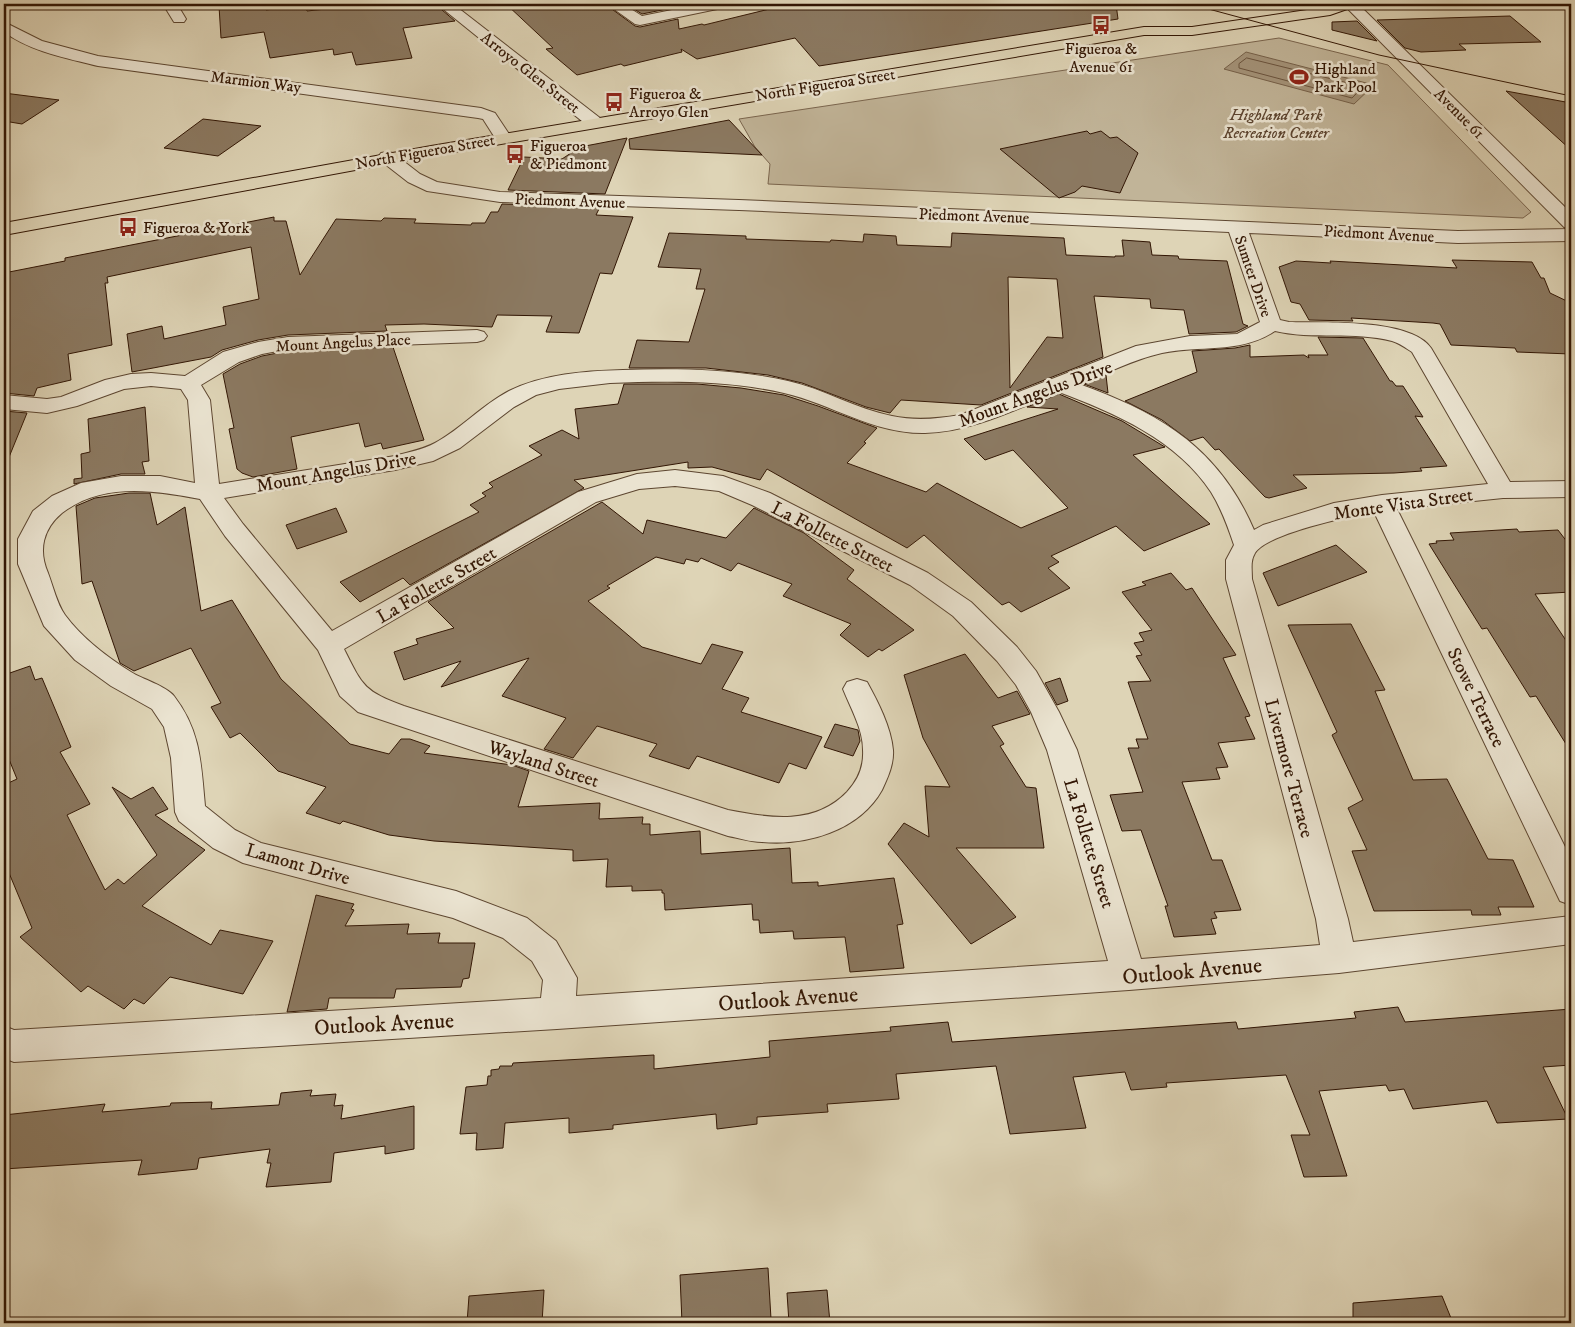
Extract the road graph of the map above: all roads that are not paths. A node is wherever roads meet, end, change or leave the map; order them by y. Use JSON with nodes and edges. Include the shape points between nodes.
{"nodes":[{"id":1,"x":170,"y":4,"type":"edge"},
{"id":2,"x":445,"y":4,"type":"edge"},
{"id":3,"x":614,"y":4,"type":"edge"},
{"id":4,"x":722,"y":4,"type":"edge"},
{"id":5,"x":1349,"y":4,"type":"edge"},
{"id":6,"x":1188,"y":17,"type":"dead end"},
{"id":7,"x":179,"y":20,"type":"dead end"},
{"id":8,"x":4,"y":26,"type":"edge"},
{"id":9,"x":1144,"y":31,"type":"junction"},
{"id":10,"x":594,"y":122,"type":"junction"},
{"id":11,"x":503,"y":137,"type":"junction"},
{"id":12,"x":387,"y":157,"type":"junction"},
{"id":13,"x":104,"y":210,"type":"junction"},
{"id":14,"x":4,"y":219,"type":"edge"},
{"id":15,"x":1571,"y":223,"type":"edge"},
{"id":16,"x":1237,"y":227,"type":"junction"},
{"id":17,"x":4,"y":229,"type":"edge"},
{"id":18,"x":1571,"y":235,"type":"edge"},
{"id":19,"x":1271,"y":324,"type":"junction"},
{"id":20,"x":477,"y":336,"type":"dead end"},
{"id":21,"x":189,"y":384,"type":"junction"},
{"id":22,"x":1060,"y":385,"type":"junction"},
{"id":23,"x":4,"y":402,"type":"edge"},
{"id":24,"x":1571,"y":489,"type":"edge"},
{"id":25,"x":1503,"y":490,"type":"junction"},
{"id":26,"x":208,"y":493,"type":"junction"},
{"id":27,"x":1382,"y":503,"type":"junction"},
{"id":28,"x":1247,"y":544,"type":"junction"},
{"id":29,"x":329,"y":645,"type":"junction"},
{"id":30,"x":857,"y":689,"type":"dead end"},
{"id":31,"x":1571,"y":891,"type":"edge"},
{"id":32,"x":1571,"y":930,"type":"edge"},
{"id":33,"x":1339,"y":958,"type":"junction"},
{"id":34,"x":1129,"y":975,"type":"junction"},
{"id":35,"x":557,"y":1013,"type":"junction"},
{"id":36,"x":4,"y":1042,"type":"edge"}],
"edges":[{"from":1,"to":7,"type":"street"},
{"from":2,"to":10,"type":"street","name":"Arroyo Glen Street"},
{"from":3,"to":4,"type":"street","via":[[640,21]]},
{"from":5,"to":9,"type":"main road","name":"North Figueroa Street","via":[[1330,12],[1192,31]]},
{"from":5,"to":15,"type":"street","name":"Avenue 61"},
{"from":6,"to":9,"type":"main road","name":"North Figueroa Street","via":[[1170,20]]},
{"from":8,"to":11,"type":"street","name":"Marmion Way","via":[[21,38],[51,50],[98,61],[481,113],[489,116]]},
{"from":9,"to":10,"type":"main road","name":"North Figueroa Street"},
{"from":10,"to":11,"type":"main road","name":"North Figueroa Street"},
{"from":11,"to":12,"type":"main road","name":"North Figueroa Street"},
{"from":12,"to":13,"type":"main road","name":"North Figueroa Street"},
{"from":12,"to":16,"type":"street","name":"Piedmont Avenue","via":[[414,178],[433,187],[500,197]]},
{"from":13,"to":14,"type":"main road"},
{"from":13,"to":17,"type":"main road","name":"North Figueroa Street"},
{"from":16,"to":18,"type":"street","name":"Piedmont Avenue","via":[[1458,237]]},
{"from":16,"to":19,"type":"street","name":"Sumter Drive"},
{"from":19,"to":22,"type":"street","name":"Mount Angelus Drive","via":[[1257,335],[1238,341],[1166,345],[1144,351]]},
{"from":19,"to":25,"type":"street","via":[[1400,336],[1420,348]]},
{"from":20,"to":21,"type":"street","name":"Mount Angelus Place","via":[[288,343],[231,357]]},
{"from":21,"to":23,"type":"street","via":[[136,380],[54,405],[32,407]]},
{"from":21,"to":26,"type":"street","via":[[199,400]]},
{"from":22,"to":26,"type":"street","name":"Mount Angelus Drive","via":[[965,421],[919,428],[876,419],[789,387],[741,379],[637,376],[577,380],[518,395],[441,449],[420,457]]},
{"from":22,"to":28,"type":"street","via":[[1138,417],[1198,461],[1219,486]]},
{"from":24,"to":25,"type":"street","name":"Monte Vista Street"},
{"from":25,"to":27,"type":"street","name":"Monte Vista Street"},
{"from":26,"to":29,"type":"street","name":"Wayland Street","via":[[234,530]]},
{"from":26,"to":35,"type":"street","name":"Lamont Drive","via":[[160,484],[89,488],[61,502],[42,517],[30,538],[31,564],[52,619],[85,653],[121,679],[162,701],[178,725],[186,758],[190,812],[224,839],[254,854],[456,906],[515,928],[544,952],[560,978]]},
{"from":27,"to":28,"type":"street","name":"Monte Vista Street","via":[[1334,511],[1272,531]]},
{"from":27,"to":31,"type":"street","name":"Stowe Terrace"},
{"from":28,"to":33,"type":"street","name":"Livermore Terrace","via":[[1239,560],[1239,579],[1332,919]]},
{"from":29,"to":30,"type":"street","name":"Wayland Street","via":[[350,689],[368,704],[728,823],[764,830],[801,830],[836,818],[860,799],[873,779],[878,756],[874,732]]},
{"from":29,"to":34,"type":"street","name":"La Follette Street","via":[[587,497],[637,482],[675,478],[723,484],[761,499],[918,579],[962,609],[1026,678],[1062,750]]},
{"from":32,"to":33,"type":"street","name":"Outlook Avenue"},
{"from":33,"to":34,"type":"street","name":"Outlook Avenue"},
{"from":34,"to":35,"type":"street","name":"Outlook Avenue"},
{"from":35,"to":36,"type":"street","name":"Outlook Avenue","via":[[14,1046]]}]}
